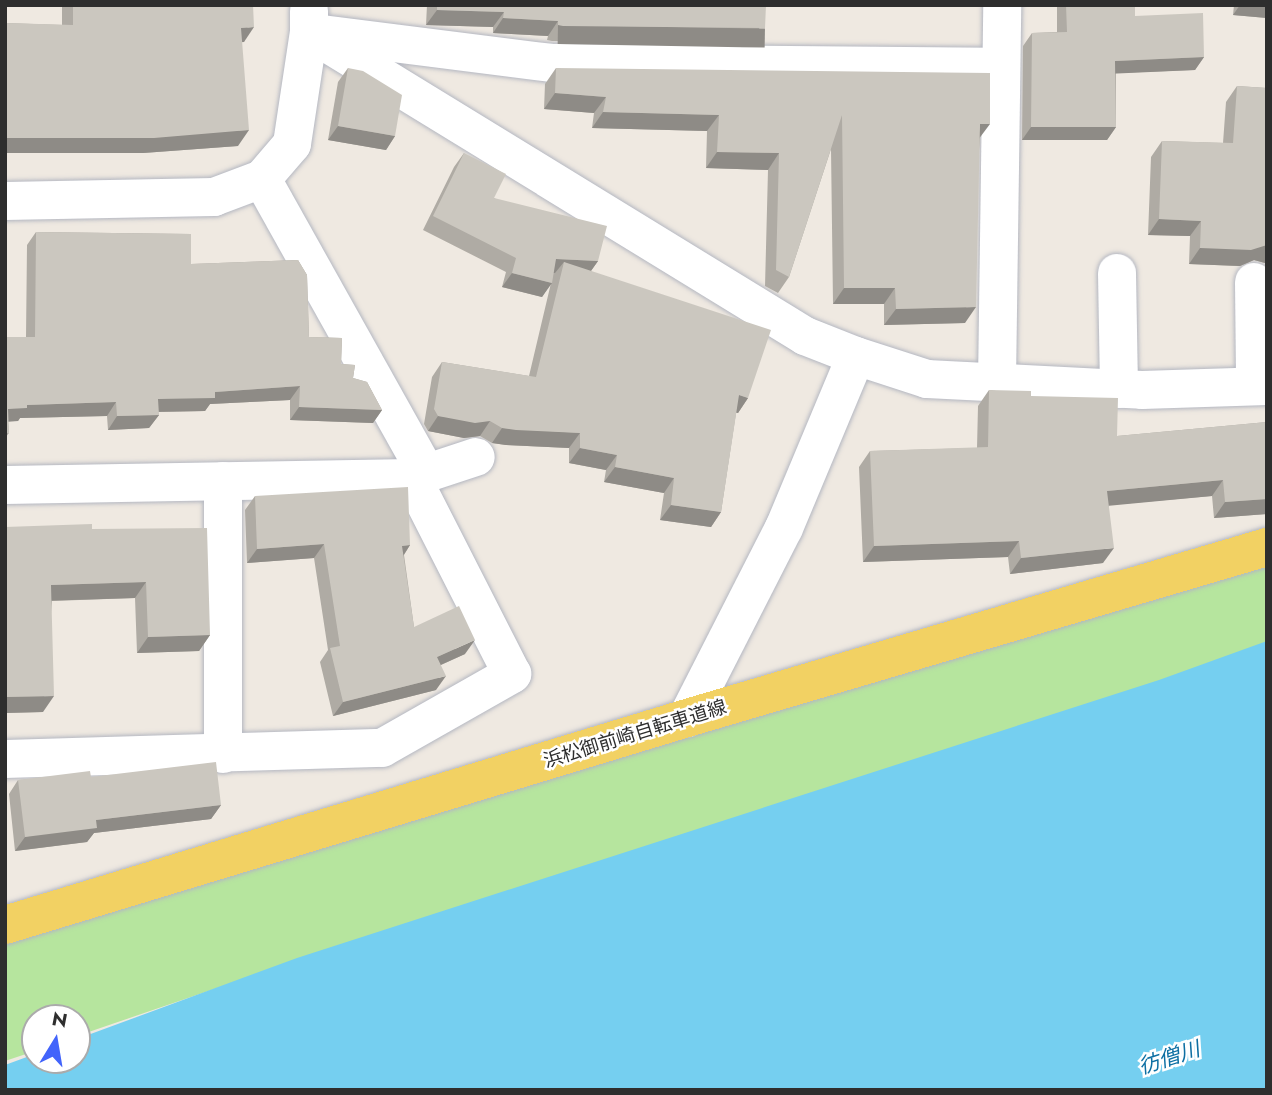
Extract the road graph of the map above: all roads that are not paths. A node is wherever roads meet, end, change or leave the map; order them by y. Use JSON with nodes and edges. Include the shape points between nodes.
{"nodes":[{"id":1,"x":1002,"y":5,"type":"edge"},
{"id":2,"x":309,"y":19,"type":"edge"},
{"id":3,"x":1001,"y":67,"type":"junction"},
{"id":4,"x":262,"y":179,"type":"junction"},
{"id":5,"x":5,"y":201,"type":"edge"},
{"id":6,"x":1116,"y":273,"type":"dead end"},
{"id":7,"x":1254,"y":282,"type":"dead end"},
{"id":8,"x":856,"y":356,"type":"junction"},
{"id":9,"x":998,"y":383,"type":"junction"},
{"id":10,"x":1261,"y":386,"type":"edge"},
{"id":11,"x":1119,"y":389,"type":"junction"},
{"id":12,"x":476,"y":457,"type":"dead end"},
{"id":13,"x":419,"y":476,"type":"junction"},
{"id":14,"x":223,"y":481,"type":"junction"},
{"id":15,"x":5,"y":485,"type":"edge"},
{"id":16,"x":1267,"y":547,"type":"edge"},
{"id":17,"x":687,"y":718,"type":"junction"},
{"id":18,"x":223,"y":754,"type":"junction"},
{"id":19,"x":5,"y":759,"type":"edge"},
{"id":20,"x":5,"y":925,"type":"edge"}],
"edges":[{"from":1,"to":3,"type":"street"},
{"from":2,"to":3,"type":"street","via":[[551,62]]},
{"from":2,"to":4,"type":"street","via":[[292,144]]},
{"from":2,"to":8,"type":"street","via":[[805,336]]},
{"from":3,"to":9,"type":"street"},
{"from":4,"to":5,"type":"street","via":[[214,197]]},
{"from":4,"to":13,"type":"street"},
{"from":6,"to":11,"type":"street"},
{"from":7,"to":10,"type":"street"},
{"from":8,"to":9,"type":"street","via":[[927,379]]},
{"from":8,"to":17,"type":"street","via":[[784,528]]},
{"from":9,"to":11,"type":"street"},
{"from":10,"to":11,"type":"street"},
{"from":12,"to":13,"type":"street"},
{"from":13,"to":14,"type":"street"},
{"from":13,"to":18,"type":"street","via":[[512,674],[383,748]]},
{"from":14,"to":15,"type":"street"},
{"from":14,"to":18,"type":"street"},
{"from":16,"to":17,"type":"main road","name":"浜松御前崎自転車道線"},
{"from":17,"to":20,"type":"main road","name":"浜松御前崎自転車道線"},
{"from":18,"to":19,"type":"street"}]}
